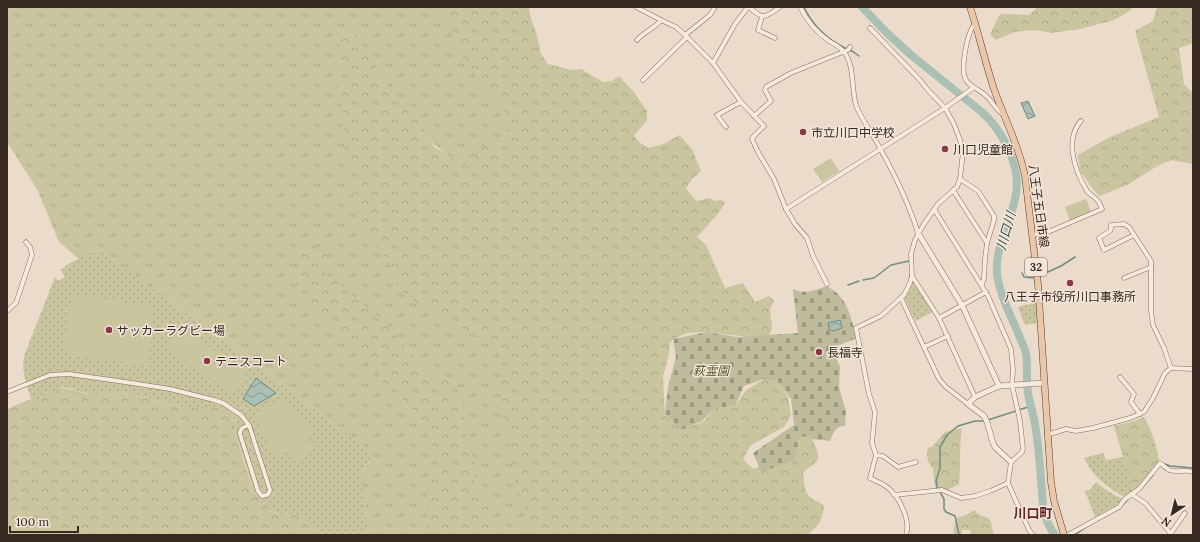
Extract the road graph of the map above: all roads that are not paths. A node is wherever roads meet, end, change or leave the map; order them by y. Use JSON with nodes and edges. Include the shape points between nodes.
{"nodes":[{"id":1,"x":636,"y":7,"type":"edge"},
{"id":2,"x":715,"y":7,"type":"edge"},
{"id":3,"x":749,"y":7,"type":"edge"},
{"id":4,"x":780,"y":7,"type":"edge"},
{"id":5,"x":800,"y":7,"type":"edge"},
{"id":6,"x":970,"y":7,"type":"edge"},
{"id":7,"x":762,"y":17,"type":"junction"},
{"id":8,"x":661,"y":20,"type":"junction"},
{"id":9,"x":976,"y":24,"type":"junction"},
{"id":10,"x":870,"y":28,"type":"dead end"},
{"id":11,"x":686,"y":36,"type":"junction"},
{"id":12,"x":776,"y":38,"type":"dead end"},
{"id":13,"x":637,"y":40,"type":"dead end"},
{"id":14,"x":847,"y":49,"type":"junction"},
{"id":15,"x":712,"y":63,"type":"junction"},
{"id":16,"x":643,"y":80,"type":"dead end"},
{"id":17,"x":973,"y":88,"type":"junction"},
{"id":18,"x":741,"y":102,"type":"junction"},
{"id":19,"x":945,"y":108,"type":"junction"},
{"id":20,"x":1004,"y":115,"type":"junction"},
{"id":21,"x":754,"y":116,"type":"junction"},
{"id":22,"x":1081,"y":121,"type":"dead end"},
{"id":23,"x":726,"y":128,"type":"dead end"},
{"id":24,"x":881,"y":148,"type":"junction"},
{"id":25,"x":960,"y":179,"type":"junction"},
{"id":26,"x":954,"y":190,"type":"junction"},
{"id":27,"x":786,"y":209,"type":"junction"},
{"id":28,"x":934,"y":209,"type":"junction"},
{"id":29,"x":918,"y":233,"type":"junction"},
{"id":30,"x":1032,"y":235,"type":"junction"},
{"id":31,"x":1134,"y":235,"type":"junction"},
{"id":32,"x":26,"y":242,"type":"dead end"},
{"id":33,"x":987,"y":243,"type":"junction"},
{"id":34,"x":1151,"y":267,"type":"junction"},
{"id":35,"x":912,"y":276,"type":"junction"},
{"id":36,"x":1124,"y":278,"type":"dead end"},
{"id":37,"x":827,"y":284,"type":"dead end"},
{"id":38,"x":982,"y":284,"type":"junction"},
{"id":39,"x":986,"y":292,"type":"junction"},
{"id":40,"x":901,"y":298,"type":"junction"},
{"id":41,"x":962,"y":305,"type":"junction"},
{"id":42,"x":7,"y":311,"type":"edge"},
{"id":43,"x":939,"y":318,"type":"junction"},
{"id":44,"x":948,"y":336,"type":"junction"},
{"id":45,"x":924,"y":347,"type":"junction"},
{"id":46,"x":1171,"y":368,"type":"junction"},
{"id":47,"x":1193,"y":369,"type":"edge"},
{"id":48,"x":1120,"y":377,"type":"dead end"},
{"id":49,"x":1044,"y":383,"type":"junction"},
{"id":50,"x":1015,"y":385,"type":"junction"},
{"id":51,"x":999,"y":386,"type":"junction"},
{"id":52,"x":7,"y":392,"type":"edge"},
{"id":53,"x":975,"y":397,"type":"junction"},
{"id":54,"x":968,"y":404,"type":"junction"},
{"id":55,"x":1140,"y":414,"type":"junction"},
{"id":56,"x":249,"y":425,"type":"junction"},
{"id":57,"x":1047,"y":434,"type":"junction"},
{"id":58,"x":876,"y":455,"type":"junction"},
{"id":59,"x":916,"y":462,"type":"dead end"},
{"id":60,"x":1011,"y":462,"type":"junction"},
{"id":61,"x":1193,"y":472,"type":"edge"},
{"id":62,"x":1008,"y":483,"type":"junction"},
{"id":63,"x":1131,"y":494,"type":"junction"},
{"id":64,"x":894,"y":495,"type":"junction"},
{"id":65,"x":1184,"y":513,"type":"dead end"},
{"id":66,"x":1171,"y":534,"type":"edge"},
{"id":67,"x":906,"y":535,"type":"edge"},
{"id":68,"x":1033,"y":535,"type":"edge"},
{"id":69,"x":1064,"y":535,"type":"edge"},
{"id":70,"x":1068,"y":535,"type":"edge"}],
"edges":[{"from":1,"to":8,"type":"street"},
{"from":2,"to":11,"type":"street","via":[[710,15]]},
{"from":3,"to":7,"type":"street"},
{"from":3,"to":15,"type":"street","via":[[735,24]]},
{"from":4,"to":7,"type":"street"},
{"from":5,"to":14,"type":"street","via":[[816,31]]},
{"from":6,"to":9,"type":"main road","name":"八王子五日市線","number":"32"},
{"from":7,"to":12,"type":"street","via":[[758,30]]},
{"from":8,"to":11,"type":"street","via":[[676,27]]},
{"from":8,"to":13,"type":"street"},
{"from":9,"to":17,"type":"street","via":[[970,30],[964,71],[965,78]]},
{"from":9,"to":20,"type":"main road","name":"八王子五日市線","number":"32","via":[[994,90]]},
{"from":10,"to":19,"type":"street"},
{"from":11,"to":15,"type":"street"},
{"from":11,"to":16,"type":"street"},
{"from":14,"to":21,"type":"street","via":[[766,87],[771,101]]},
{"from":14,"to":24,"type":"street","via":[[857,107]]},
{"from":15,"to":18,"type":"street"},
{"from":17,"to":19,"type":"street"},
{"from":17,"to":20,"type":"street","via":[[986,95]]},
{"from":18,"to":21,"type":"street"},
{"from":18,"to":23,"type":"street","via":[[717,116]]},
{"from":19,"to":24,"type":"street"},
{"from":19,"to":25,"type":"street","via":[[963,152]]},
{"from":20,"to":30,"type":"main road","name":"八王子五日市線","number":"32","via":[[1024,168]]},
{"from":21,"to":27,"type":"street","via":[[764,126],[752,140],[774,179]]},
{"from":22,"to":30,"type":"street","via":[[1076,126],[1072,147],[1076,169],[1088,192],[1098,201],[1102,210],[1048,232]]},
{"from":24,"to":27,"type":"street"},
{"from":24,"to":29,"type":"street"},
{"from":25,"to":26,"type":"street"},
{"from":25,"to":33,"type":"street","via":[[978,191],[994,216]]},
{"from":26,"to":28,"type":"street"},
{"from":26,"to":33,"type":"street"},
{"from":27,"to":37,"type":"street","via":[[807,238]]},
{"from":28,"to":29,"type":"street"},
{"from":28,"to":38,"type":"street"},
{"from":29,"to":35,"type":"street","via":[[911,254]]},
{"from":29,"to":41,"type":"street"},
{"from":30,"to":49,"type":"main road","name":"八王子五日市線","number":"32","via":[[1038,284]]},
{"from":31,"to":31,"type":"street","via":[[1104,250],[1099,238],[1110,231],[1110,225],[1124,224]]},
{"from":31,"to":34,"type":"street","via":[[1151,261]]},
{"from":32,"to":42,"type":"street","via":[[32,255],[16,302]]},
{"from":33,"to":38,"type":"street"},
{"from":34,"to":36,"type":"street"},
{"from":34,"to":46,"type":"street","via":[[1153,325]]},
{"from":35,"to":40,"type":"street"},
{"from":35,"to":43,"type":"street"},
{"from":38,"to":39,"type":"street"},
{"from":39,"to":41,"type":"street"},
{"from":39,"to":50,"type":"street","via":[[1011,349]]},
{"from":40,"to":45,"type":"street"},
{"from":40,"to":58,"type":"street","via":[[881,316],[856,328],[875,412],[872,443]]},
{"from":41,"to":43,"type":"street"},
{"from":41,"to":51,"type":"street"},
{"from":43,"to":44,"type":"street"},
{"from":44,"to":45,"type":"street"},
{"from":44,"to":53,"type":"street"},
{"from":45,"to":54,"type":"street","via":[[943,385]]},
{"from":46,"to":47,"type":"street"},
{"from":46,"to":55,"type":"street","via":[[1165,373],[1144,412]]},
{"from":48,"to":55,"type":"street","via":[[1134,394],[1131,402]]},
{"from":49,"to":50,"type":"street"},
{"from":49,"to":57,"type":"main road","name":"八王子五日市線","number":"32"},
{"from":50,"to":51,"type":"street"},
{"from":50,"to":60,"type":"street","via":[[1024,449]]},
{"from":51,"to":53,"type":"street"},
{"from":52,"to":56,"type":"street","via":[[50,375],[69,374],[102,378],[170,389],[214,400],[241,415]]},
{"from":53,"to":54,"type":"street"},
{"from":54,"to":60,"type":"street","via":[[986,420],[995,447]]},
{"from":55,"to":57,"type":"street","via":[[1093,428]]},
{"from":56,"to":56,"type":"street","via":[[242,428],[240,434],[258,491],[264,496],[270,490]]},
{"from":57,"to":69,"type":"main road","name":"八王子五日市線","number":"32","via":[[1052,490]]},
{"from":58,"to":59,"type":"street","via":[[883,456],[898,467]]},
{"from":58,"to":64,"type":"street","via":[[870,478],[887,487]]},
{"from":60,"to":62,"type":"street"},
{"from":61,"to":63,"type":"street","via":[[1174,471],[1160,463],[1139,489]]},
{"from":62,"to":64,"type":"street","via":[[975,496],[961,498],[940,490]]},
{"from":62,"to":68,"type":"street"},
{"from":63,"to":66,"type":"street","via":[[1145,503]]},
{"from":63,"to":70,"type":"street","via":[[1119,507]]},
{"from":64,"to":67,"type":"street","via":[[905,514]]},
{"from":65,"to":66,"type":"street"}]}
